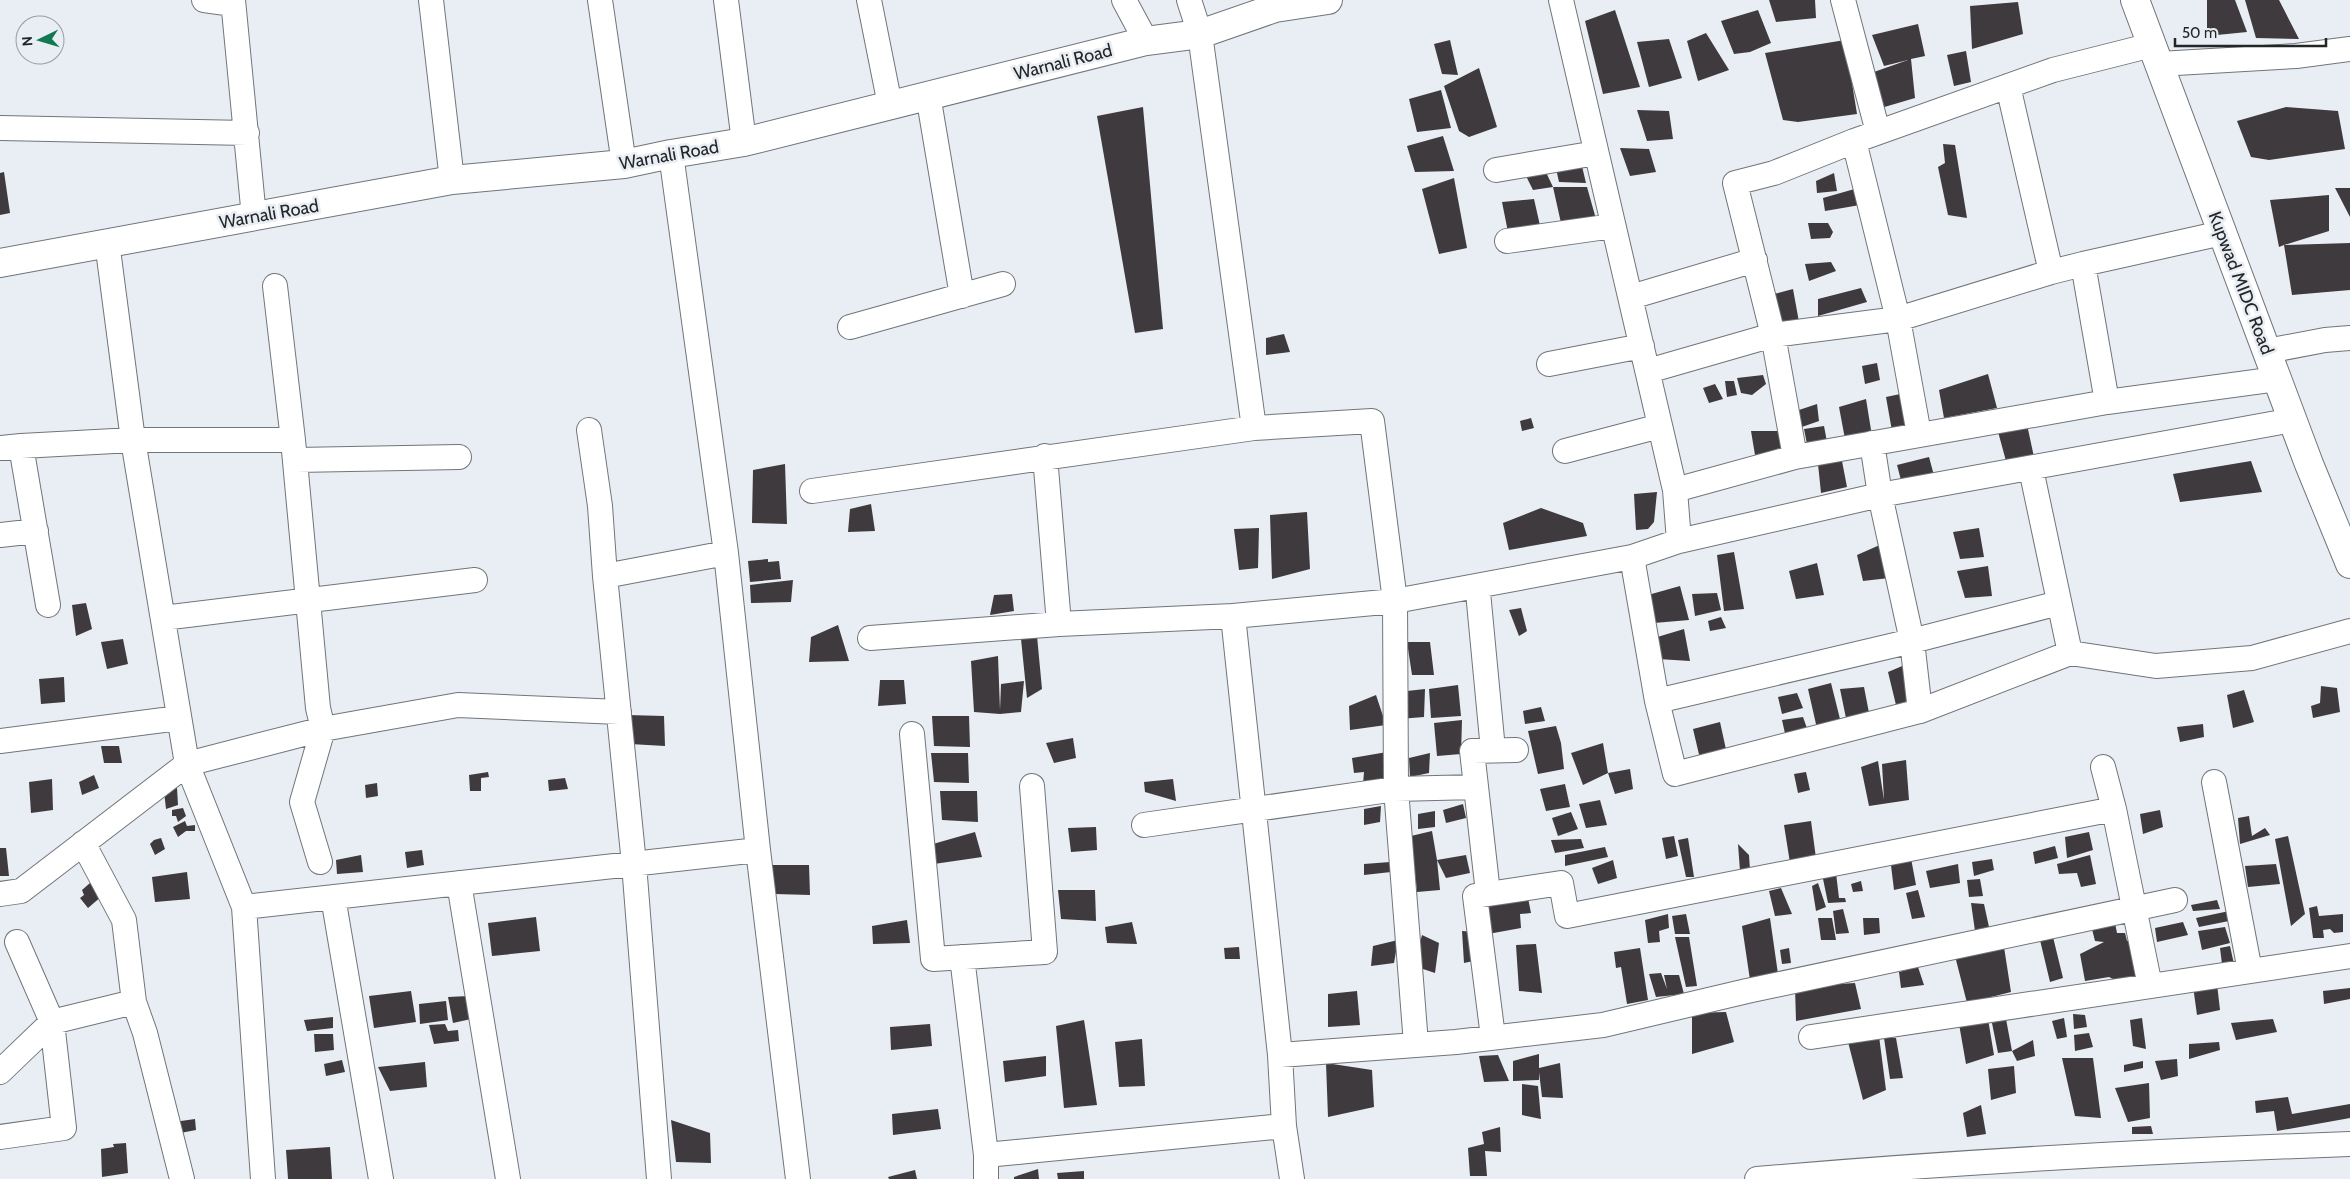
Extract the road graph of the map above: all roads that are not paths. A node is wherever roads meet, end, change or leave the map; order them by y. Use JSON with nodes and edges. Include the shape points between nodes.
{"nodes":[{"id":1,"x":204,"y":0,"type":"edge"},
{"id":2,"x":431,"y":0,"type":"edge"},
{"id":3,"x":600,"y":0,"type":"edge"},
{"id":4,"x":726,"y":0,"type":"edge"},
{"id":5,"x":869,"y":0,"type":"edge"},
{"id":6,"x":1124,"y":0,"type":"edge"},
{"id":7,"x":1188,"y":0,"type":"edge"},
{"id":8,"x":1328,"y":0,"type":"edge"},
{"id":9,"x":1561,"y":0,"type":"edge"},
{"id":10,"x":1843,"y":0,"type":"edge"},
{"id":11,"x":2135,"y":0,"type":"edge"},
{"id":12,"x":233,"y":2,"type":"edge"},
{"id":13,"x":1274,"y":4,"type":"edge"},
{"id":14,"x":1200,"y":34,"type":"junction"},
{"id":15,"x":1146,"y":41,"type":"junction"},
{"id":16,"x":2350,"y":49,"type":"edge"},
{"id":17,"x":2155,"y":55,"type":"junction"},
{"id":18,"x":2008,"y":86,"type":"junction"},
{"id":19,"x":928,"y":96,"type":"junction"},
{"id":20,"x":890,"y":105,"type":"junction"},
{"id":21,"x":0,"y":128,"type":"edge"},
{"id":22,"x":1878,"y":132,"type":"junction"},
{"id":23,"x":247,"y":134,"type":"junction"},
{"id":24,"x":1854,"y":141,"type":"junction"},
{"id":25,"x":744,"y":142,"type":"junction"},
{"id":26,"x":671,"y":154,"type":"junction"},
{"id":27,"x":1596,"y":154,"type":"junction"},
{"id":28,"x":624,"y":164,"type":"junction"},
{"id":29,"x":1496,"y":170,"type":"dead end"},
{"id":30,"x":452,"y":180,"type":"junction"},
{"id":31,"x":254,"y":217,"type":"junction"},
{"id":32,"x":1613,"y":226,"type":"junction"},
{"id":33,"x":2222,"y":233,"type":"junction"},
{"id":34,"x":1507,"y":241,"type":"dead end"},
{"id":35,"x":107,"y":242,"type":"junction"},
{"id":36,"x":1756,"y":260,"type":"junction"},
{"id":37,"x":0,"y":263,"type":"edge"},
{"id":38,"x":2083,"y":264,"type":"junction"},
{"id":39,"x":2050,"y":272,"type":"junction"},
{"id":40,"x":1003,"y":284,"type":"dead end"},
{"id":41,"x":275,"y":286,"type":"dead end"},
{"id":42,"x":962,"y":296,"type":"junction"},
{"id":43,"x":1631,"y":298,"type":"junction"},
{"id":44,"x":1898,"y":319,"type":"junction"},
{"id":45,"x":850,"y":327,"type":"dead end"},
{"id":46,"x":1773,"y":335,"type":"junction"},
{"id":47,"x":2350,"y":338,"type":"edge"},
{"id":48,"x":1642,"y":346,"type":"junction"},
{"id":49,"x":2266,"y":351,"type":"junction"},
{"id":50,"x":1549,"y":364,"type":"dead end"},
{"id":51,"x":1648,"y":371,"type":"junction"},
{"id":52,"x":2277,"y":379,"type":"junction"},
{"id":53,"x":2107,"y":402,"type":"junction"},
{"id":54,"x":2293,"y":420,"type":"junction"},
{"id":55,"x":1660,"y":426,"type":"junction"},
{"id":56,"x":1254,"y":428,"type":"junction"},
{"id":57,"x":589,"y":430,"type":"dead end"},
{"id":58,"x":1919,"y":434,"type":"junction"},
{"id":59,"x":134,"y":440,"type":"junction"},
{"id":60,"x":1872,"y":442,"type":"junction"},
{"id":61,"x":11,"y":447,"type":"edge"},
{"id":62,"x":294,"y":450,"type":"junction"},
{"id":63,"x":1565,"y":451,"type":"dead end"},
{"id":64,"x":1044,"y":456,"type":"junction"},
{"id":65,"x":459,"y":457,"type":"dead end"},
{"id":66,"x":1796,"y":457,"type":"junction"},
{"id":67,"x":2032,"y":469,"type":"junction"},
{"id":68,"x":1675,"y":490,"type":"junction"},
{"id":69,"x":812,"y":491,"type":"dead end"},
{"id":70,"x":1880,"y":495,"type":"junction"},
{"id":71,"x":36,"y":531,"type":"junction"},
{"id":72,"x":0,"y":535,"type":"edge"},
{"id":73,"x":1679,"y":541,"type":"junction"},
{"id":74,"x":726,"y":553,"type":"junction"},
{"id":75,"x":1632,"y":557,"type":"junction"},
{"id":76,"x":2350,"y":564,"type":"edge"},
{"id":77,"x":605,"y":576,"type":"junction"},
{"id":78,"x":475,"y":580,"type":"dead end"},
{"id":79,"x":1478,"y":592,"type":"dead end"},
{"id":80,"x":309,"y":600,"type":"junction"},
{"id":81,"x":1395,"y":600,"type":"junction"},
{"id":82,"x":2059,"y":603,"type":"junction"},
{"id":83,"x":48,"y":605,"type":"dead end"},
{"id":84,"x":1233,"y":616,"type":"junction"},
{"id":85,"x":163,"y":618,"type":"junction"},
{"id":86,"x":1059,"y":624,"type":"junction"},
{"id":87,"x":2350,"y":631,"type":"edge"},
{"id":88,"x":870,"y":638,"type":"dead end"},
{"id":89,"x":1912,"y":641,"type":"junction"},
{"id":90,"x":2070,"y":653,"type":"junction"},
{"id":91,"x":1657,"y":701,"type":"junction"},
{"id":92,"x":1920,"y":711,"type":"junction"},
{"id":93,"x":619,"y":712,"type":"junction"},
{"id":94,"x":179,"y":718,"type":"junction"},
{"id":95,"x":323,"y":729,"type":"junction"},
{"id":96,"x":912,"y":734,"type":"dead end"},
{"id":97,"x":0,"y":741,"type":"edge"},
{"id":98,"x":1492,"y":750,"type":"junction"},
{"id":99,"x":1516,"y":750,"type":"dead end"},
{"id":100,"x":187,"y":764,"type":"junction"},
{"id":101,"x":2103,"y":767,"type":"dead end"},
{"id":102,"x":2214,"y":782,"type":"dead end"},
{"id":103,"x":1032,"y":786,"type":"dead end"},
{"id":104,"x":1476,"y":787,"type":"junction"},
{"id":105,"x":1396,"y":789,"type":"junction"},
{"id":106,"x":1254,"y":808,"type":"junction"},
{"id":107,"x":2114,"y":809,"type":"junction"},
{"id":108,"x":1144,"y":825,"type":"dead end"},
{"id":109,"x":84,"y":843,"type":"junction"},
{"id":110,"x":758,"y":850,"type":"junction"},
{"id":111,"x":320,"y":862,"type":"dead end"},
{"id":112,"x":634,"y":864,"type":"junction"},
{"id":113,"x":459,"y":884,"type":"junction"},
{"id":114,"x":1488,"y":893,"type":"junction"},
{"id":115,"x":1,"y":894,"type":"edge"},
{"id":116,"x":333,"y":897,"type":"junction"},
{"id":117,"x":2175,"y":900,"type":"dead end"},
{"id":118,"x":244,"y":908,"type":"junction"},
{"id":119,"x":2134,"y":908,"type":"junction"},
{"id":120,"x":17,"y":942,"type":"dead end"},
{"id":121,"x":2350,"y":956,"type":"edge"},
{"id":122,"x":962,"y":958,"type":"junction"},
{"id":123,"x":2250,"y":971,"type":"junction"},
{"id":124,"x":2150,"y":986,"type":"junction"},
{"id":125,"x":134,"y":1002,"type":"junction"},
{"id":126,"x":52,"y":1022,"type":"junction"},
{"id":127,"x":1494,"y":1037,"type":"junction"},
{"id":128,"x":1811,"y":1037,"type":"dead end"},
{"id":129,"x":1416,"y":1044,"type":"junction"},
{"id":130,"x":1280,"y":1055,"type":"junction"},
{"id":131,"x":0,"y":1072,"type":"edge"},
{"id":132,"x":1284,"y":1126,"type":"junction"},
{"id":133,"x":0,"y":1137,"type":"edge"},
{"id":134,"x":2350,"y":1144,"type":"edge"},
{"id":135,"x":986,"y":1156,"type":"junction"},
{"id":136,"x":182,"y":1179,"type":"edge"},
{"id":137,"x":263,"y":1179,"type":"edge"},
{"id":138,"x":381,"y":1179,"type":"edge"},
{"id":139,"x":508,"y":1179,"type":"edge"},
{"id":140,"x":659,"y":1179,"type":"edge"},
{"id":141,"x":798,"y":1179,"type":"edge"},
{"id":142,"x":986,"y":1179,"type":"edge"},
{"id":143,"x":1292,"y":1179,"type":"edge"},
{"id":144,"x":1757,"y":1179,"type":"edge"}],
"edges":[{"from":1,"to":12,"type":"street"},
{"from":2,"to":30,"type":"street"},
{"from":3,"to":28,"type":"street"},
{"from":4,"to":25,"type":"street"},
{"from":5,"to":20,"type":"street"},
{"from":6,"to":15,"type":"street"},
{"from":7,"to":14,"type":"street"},
{"from":8,"to":13,"type":"main road","name":"Warnali Road"},
{"from":9,"to":27,"type":"street"},
{"from":10,"to":22,"type":"street"},
{"from":11,"to":17,"type":"main road","name":"Kupwad MIDC Road"},
{"from":12,"to":23,"type":"street"},
{"from":13,"to":14,"type":"main road","name":"Warnali Road"},
{"from":14,"to":15,"type":"main road","name":"Warnali Road"},
{"from":14,"to":56,"type":"street"},
{"from":15,"to":19,"type":"main road","name":"Warnali Road"},
{"from":16,"to":17,"type":"street","via":[[2296,56]]},
{"from":17,"to":18,"type":"street","via":[[2053,70]]},
{"from":17,"to":33,"type":"main road","name":"Kupwad MIDC Road"},
{"from":18,"to":22,"type":"street"},
{"from":18,"to":39,"type":"street"},
{"from":19,"to":20,"type":"main road","name":"Warnali Road"},
{"from":19,"to":42,"type":"street"},
{"from":20,"to":25,"type":"main road","name":"Warnali Road"},
{"from":21,"to":23,"type":"street"},
{"from":22,"to":24,"type":"street"},
{"from":23,"to":31,"type":"street"},
{"from":24,"to":36,"type":"street","via":[[1774,173],[1735,183]]},
{"from":24,"to":44,"type":"street"},
{"from":25,"to":26,"type":"main road","name":"Warnali Road"},
{"from":26,"to":28,"type":"main road","name":"Warnali Road"},
{"from":26,"to":74,"type":"street"},
{"from":27,"to":29,"type":"street"},
{"from":27,"to":32,"type":"street"},
{"from":28,"to":30,"type":"main road","name":"Warnali Road"},
{"from":30,"to":31,"type":"main road","name":"Warnali Road"},
{"from":31,"to":35,"type":"main road","name":"Warnali Road"},
{"from":32,"to":34,"type":"street"},
{"from":32,"to":43,"type":"street"},
{"from":33,"to":38,"type":"street"},
{"from":33,"to":49,"type":"main road","name":"Kupwad MIDC Road"},
{"from":35,"to":37,"type":"main road","name":"Warnali Road"},
{"from":35,"to":59,"type":"street"},
{"from":36,"to":43,"type":"street"},
{"from":36,"to":46,"type":"street"},
{"from":38,"to":39,"type":"street"},
{"from":38,"to":53,"type":"street"},
{"from":39,"to":44,"type":"street"},
{"from":40,"to":42,"type":"street"},
{"from":41,"to":62,"type":"street"},
{"from":42,"to":45,"type":"street"},
{"from":43,"to":48,"type":"street"},
{"from":44,"to":46,"type":"street"},
{"from":44,"to":58,"type":"street"},
{"from":46,"to":51,"type":"street"},
{"from":46,"to":66,"type":"street"},
{"from":47,"to":49,"type":"street"},
{"from":48,"to":50,"type":"street"},
{"from":48,"to":51,"type":"street"},
{"from":49,"to":52,"type":"main road","name":"Kupwad MIDC Road"},
{"from":51,"to":55,"type":"street"},
{"from":52,"to":53,"type":"street"},
{"from":52,"to":54,"type":"main road","name":"Kupwad MIDC Road"},
{"from":53,"to":58,"type":"street"},
{"from":54,"to":67,"type":"street"},
{"from":54,"to":76,"type":"main road","name":"Kupwad MIDC Road"},
{"from":55,"to":63,"type":"street"},
{"from":55,"to":68,"type":"street"},
{"from":56,"to":64,"type":"street"},
{"from":56,"to":81,"type":"street","via":[[1372,421]]},
{"from":57,"to":77,"type":"street","via":[[600,506]]},
{"from":58,"to":60,"type":"street"},
{"from":59,"to":61,"type":"street"},
{"from":59,"to":62,"type":"street"},
{"from":59,"to":85,"type":"street"},
{"from":60,"to":66,"type":"street"},
{"from":60,"to":70,"type":"street"},
{"from":61,"to":71,"type":"street"},
{"from":62,"to":65,"type":"street"},
{"from":62,"to":80,"type":"street"},
{"from":64,"to":69,"type":"street"},
{"from":64,"to":86,"type":"street"},
{"from":66,"to":68,"type":"street"},
{"from":67,"to":70,"type":"street"},
{"from":67,"to":82,"type":"street"},
{"from":68,"to":73,"type":"street"},
{"from":70,"to":73,"type":"street"},
{"from":70,"to":89,"type":"street"},
{"from":71,"to":72,"type":"street"},
{"from":71,"to":83,"type":"street"},
{"from":73,"to":75,"type":"street"},
{"from":74,"to":77,"type":"street"},
{"from":74,"to":110,"type":"street"},
{"from":75,"to":81,"type":"street"},
{"from":75,"to":91,"type":"street"},
{"from":77,"to":93,"type":"street"},
{"from":78,"to":80,"type":"street"},
{"from":79,"to":98,"type":"street"},
{"from":80,"to":85,"type":"street"},
{"from":80,"to":95,"type":"street","via":[[318,708]]},
{"from":81,"to":84,"type":"street"},
{"from":81,"to":105,"type":"street"},
{"from":82,"to":89,"type":"street"},
{"from":82,"to":90,"type":"street"},
{"from":84,"to":86,"type":"street"},
{"from":84,"to":106,"type":"street"},
{"from":85,"to":94,"type":"street"},
{"from":86,"to":88,"type":"street"},
{"from":87,"to":90,"type":"street","via":[[2252,658],[2156,666]]},
{"from":89,"to":91,"type":"street"},
{"from":89,"to":92,"type":"street"},
{"from":90,"to":92,"type":"street"},
{"from":91,"to":92,"type":"street","via":[[1676,774]]},
{"from":93,"to":95,"type":"street","via":[[458,704]]},
{"from":93,"to":112,"type":"street"},
{"from":94,"to":97,"type":"street"},
{"from":94,"to":100,"type":"street"},
{"from":95,"to":100,"type":"street"},
{"from":95,"to":111,"type":"street","via":[[302,802]]},
{"from":96,"to":122,"type":"street","via":[[934,959]]},
{"from":98,"to":99,"type":"street"},
{"from":98,"to":104,"type":"street","via":[[1472,751]]},
{"from":100,"to":109,"type":"street"},
{"from":100,"to":118,"type":"street"},
{"from":101,"to":107,"type":"street"},
{"from":102,"to":123,"type":"street"},
{"from":103,"to":122,"type":"street","via":[[1045,952]]},
{"from":104,"to":105,"type":"street"},
{"from":104,"to":114,"type":"street"},
{"from":105,"to":106,"type":"street"},
{"from":105,"to":129,"type":"street"},
{"from":106,"to":108,"type":"street"},
{"from":106,"to":130,"type":"street"},
{"from":107,"to":114,"type":"street","via":[[1567,916],[1561,884]]},
{"from":107,"to":119,"type":"street"},
{"from":109,"to":115,"type":"street","via":[[21,891]]},
{"from":109,"to":125,"type":"street","via":[[124,920]]},
{"from":110,"to":112,"type":"street"},
{"from":110,"to":141,"type":"street"},
{"from":112,"to":113,"type":"street"},
{"from":112,"to":140,"type":"street"},
{"from":113,"to":116,"type":"street"},
{"from":113,"to":139,"type":"street"},
{"from":114,"to":127,"type":"street","via":[[1475,896]]},
{"from":116,"to":118,"type":"street"},
{"from":116,"to":138,"type":"street"},
{"from":117,"to":119,"type":"street"},
{"from":118,"to":137,"type":"street"},
{"from":119,"to":124,"type":"street"},
{"from":119,"to":127,"type":"street","via":[[1602,1025]]},
{"from":120,"to":126,"type":"street"},
{"from":121,"to":123,"type":"street"},
{"from":122,"to":135,"type":"street"},
{"from":123,"to":124,"type":"street"},
{"from":124,"to":128,"type":"street"},
{"from":125,"to":126,"type":"street"},
{"from":125,"to":136,"type":"street","via":[[145,1033]]},
{"from":126,"to":131,"type":"street"},
{"from":126,"to":133,"type":"street","via":[[64,1128]]},
{"from":127,"to":129,"type":"street"},
{"from":129,"to":130,"type":"street"},
{"from":130,"to":132,"type":"street"},
{"from":132,"to":135,"type":"street"},
{"from":132,"to":143,"type":"street"},
{"from":134,"to":144,"type":"street","via":[[1925,1164]]},
{"from":135,"to":142,"type":"street"}]}
